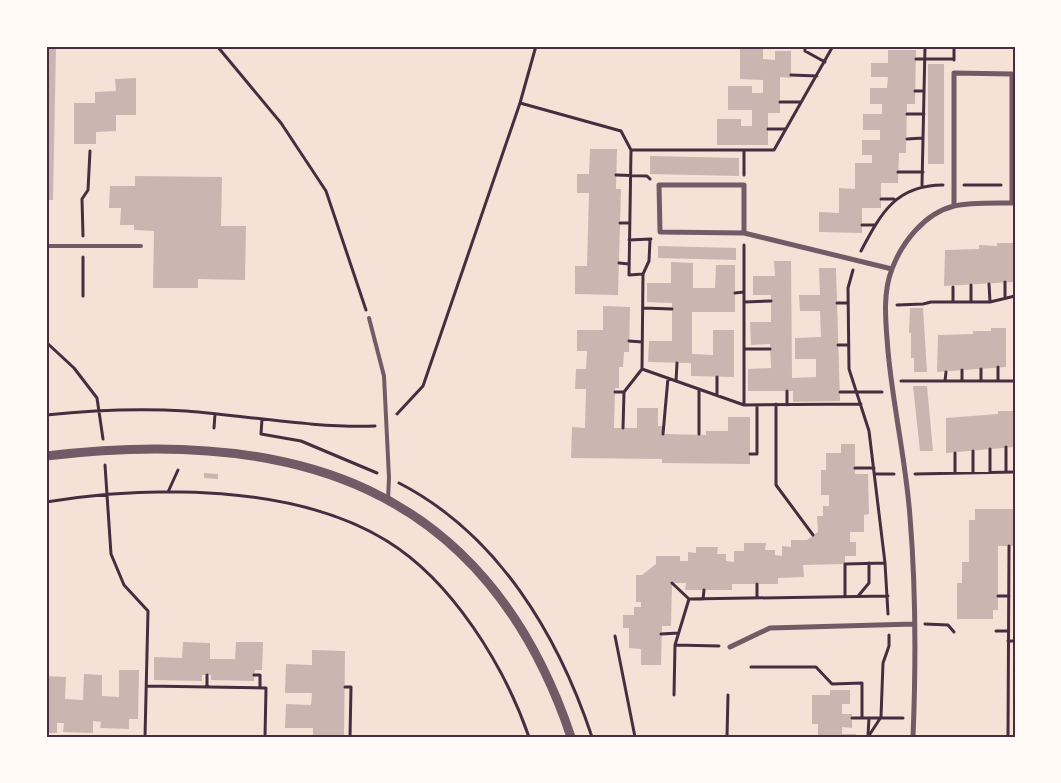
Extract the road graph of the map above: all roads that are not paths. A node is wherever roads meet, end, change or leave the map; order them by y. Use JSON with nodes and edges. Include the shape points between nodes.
{"nodes":[{"id":1,"x":1013,"y":203,"type":"edge"},
{"id":2,"x":954,"y":206,"type":"junction"},
{"id":3,"x":744,"y":233,"type":"junction"},
{"id":4,"x":46,"y":246,"type":"edge"},
{"id":5,"x":141,"y":246,"type":"dead end"},
{"id":6,"x":892,"y":270,"type":"junction"},
{"id":7,"x":369,"y":318,"type":"road end"},
{"id":8,"x":46,"y":456,"type":"edge"},
{"id":9,"x":388,"y":500,"type":"junction"},
{"id":10,"x":914,"y":624,"type":"junction"},
{"id":11,"x":730,"y":647,"type":"road end"},
{"id":12,"x":572,"y":737,"type":"edge"},
{"id":13,"x":913,"y":737,"type":"edge"}],
"edges":[{"from":1,"to":2,"type":"street"},
{"from":1,"to":2,"type":"street","via":[[1012,74],[954,73]]},
{"from":2,"to":6,"type":"street","via":[[923,223],[904,244]]},
{"from":3,"to":3,"type":"street","via":[[744,185],[659,186],[660,232]]},
{"from":3,"to":6,"type":"street"},
{"from":4,"to":5,"type":"lane"},
{"from":6,"to":10,"type":"street","via":[[886,305],[892,392],[905,474],[914,574]]},
{"from":7,"to":9,"type":"lane","via":[[384,376]]},
{"from":8,"to":9,"type":"street","via":[[104,450],[188,449],[270,458],[330,473]]},
{"from":9,"to":12,"type":"street","via":[[439,534],[494,589],[538,658]]},
{"from":10,"to":11,"type":"street","via":[[770,628]]},
{"from":10,"to":13,"type":"street"}]}
